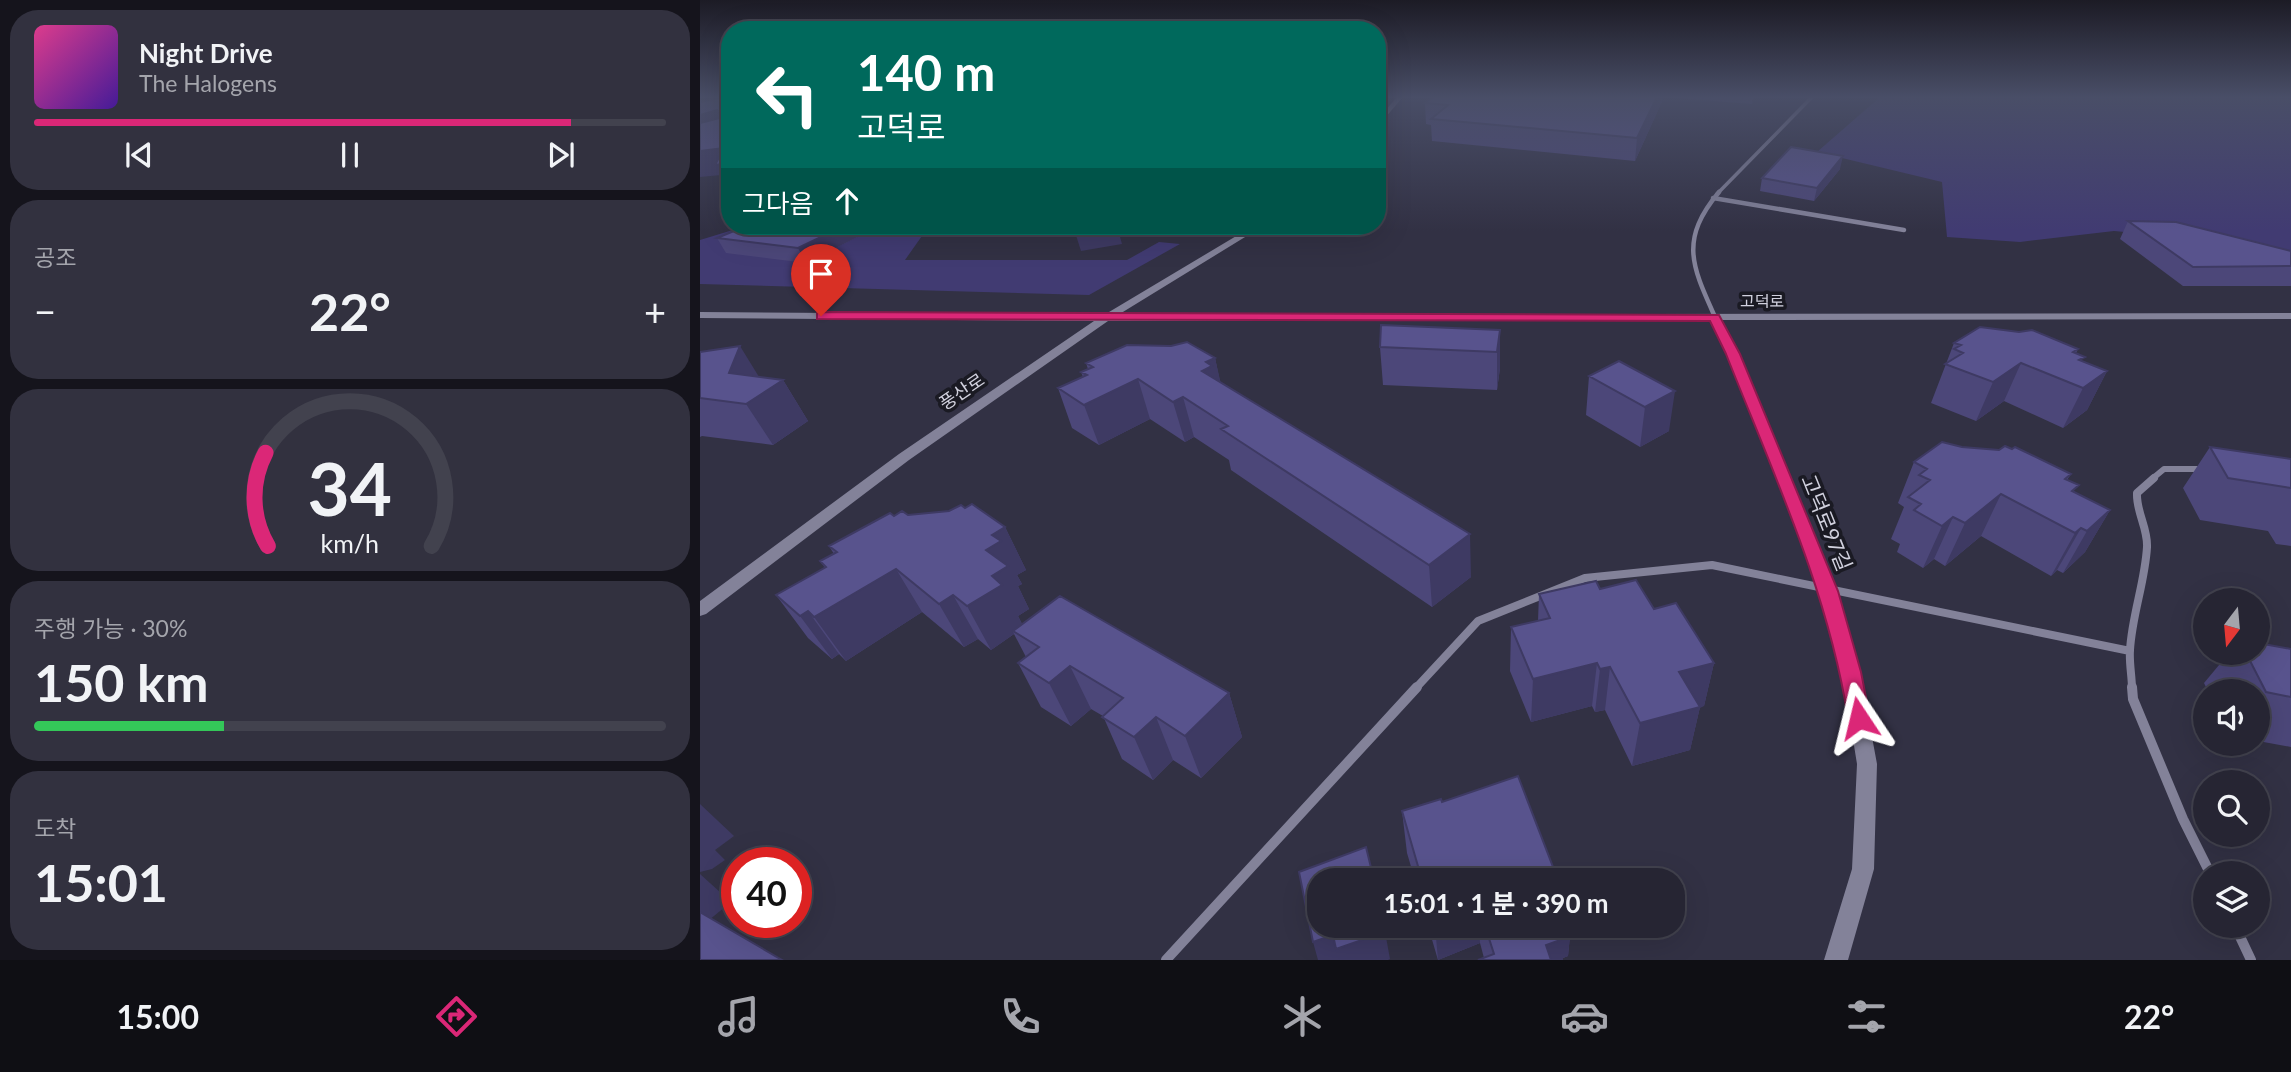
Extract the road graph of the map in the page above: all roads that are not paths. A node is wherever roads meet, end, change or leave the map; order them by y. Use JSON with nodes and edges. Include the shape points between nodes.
{"nodes":[{"id":1,"x":1768,"y":142,"type":"edge"},
{"id":2,"x":1713,"y":198,"type":"junction"},
{"id":3,"x":1904,"y":230,"type":"dead end"},
{"id":4,"x":1244,"y":235,"type":"edge"},
{"id":5,"x":700,"y":315,"type":"edge"},
{"id":6,"x":2291,"y":316,"type":"edge"},
{"id":7,"x":1715,"y":317,"type":"junction"},
{"id":8,"x":1106,"y":318,"type":"junction"},
{"id":9,"x":2217,"y":468,"type":"edge"},
{"id":10,"x":1829,"y":591,"type":"junction"},
{"id":11,"x":700,"y":610,"type":"edge"},
{"id":12,"x":2130,"y":651,"type":"junction"},
{"id":13,"x":2204,"y":861,"type":"edge"},
{"id":14,"x":2241,"y":938,"type":"edge"},
{"id":15,"x":1166,"y":960,"type":"edge"},
{"id":16,"x":1836,"y":960,"type":"edge"},
{"id":17,"x":2251,"y":960,"type":"edge"}],
"edges":[{"from":1,"to":2,"type":"street"},
{"from":2,"to":3,"type":"street"},
{"from":2,"to":7,"type":"street","via":[[1700,218],[1692,254],[1694,271]]},
{"from":4,"to":8,"type":"main road","name":"풍산로"},
{"from":5,"to":8,"type":"main road","name":"고덕로"},
{"from":6,"to":7,"type":"main road","name":"고덕로"},
{"from":7,"to":8,"type":"main road","name":"고덕로"},
{"from":7,"to":10,"type":"main road","name":"고덕로97길"},
{"from":8,"to":11,"type":"main road","name":"풍산로","via":[[913,449]]},
{"from":9,"to":12,"type":"street","via":[[2164,469],[2137,493],[2136,506],[2147,542]]},
{"from":10,"to":12,"type":"street"},
{"from":10,"to":15,"type":"street","via":[[1712,565],[1585,578],[1478,621]]},
{"from":10,"to":16,"type":"main road","name":"고덕로97길","via":[[1851,672],[1867,764],[1863,869]]},
{"from":12,"to":13,"type":"street","via":[[2133,699]]},
{"from":14,"to":17,"type":"street"}]}
